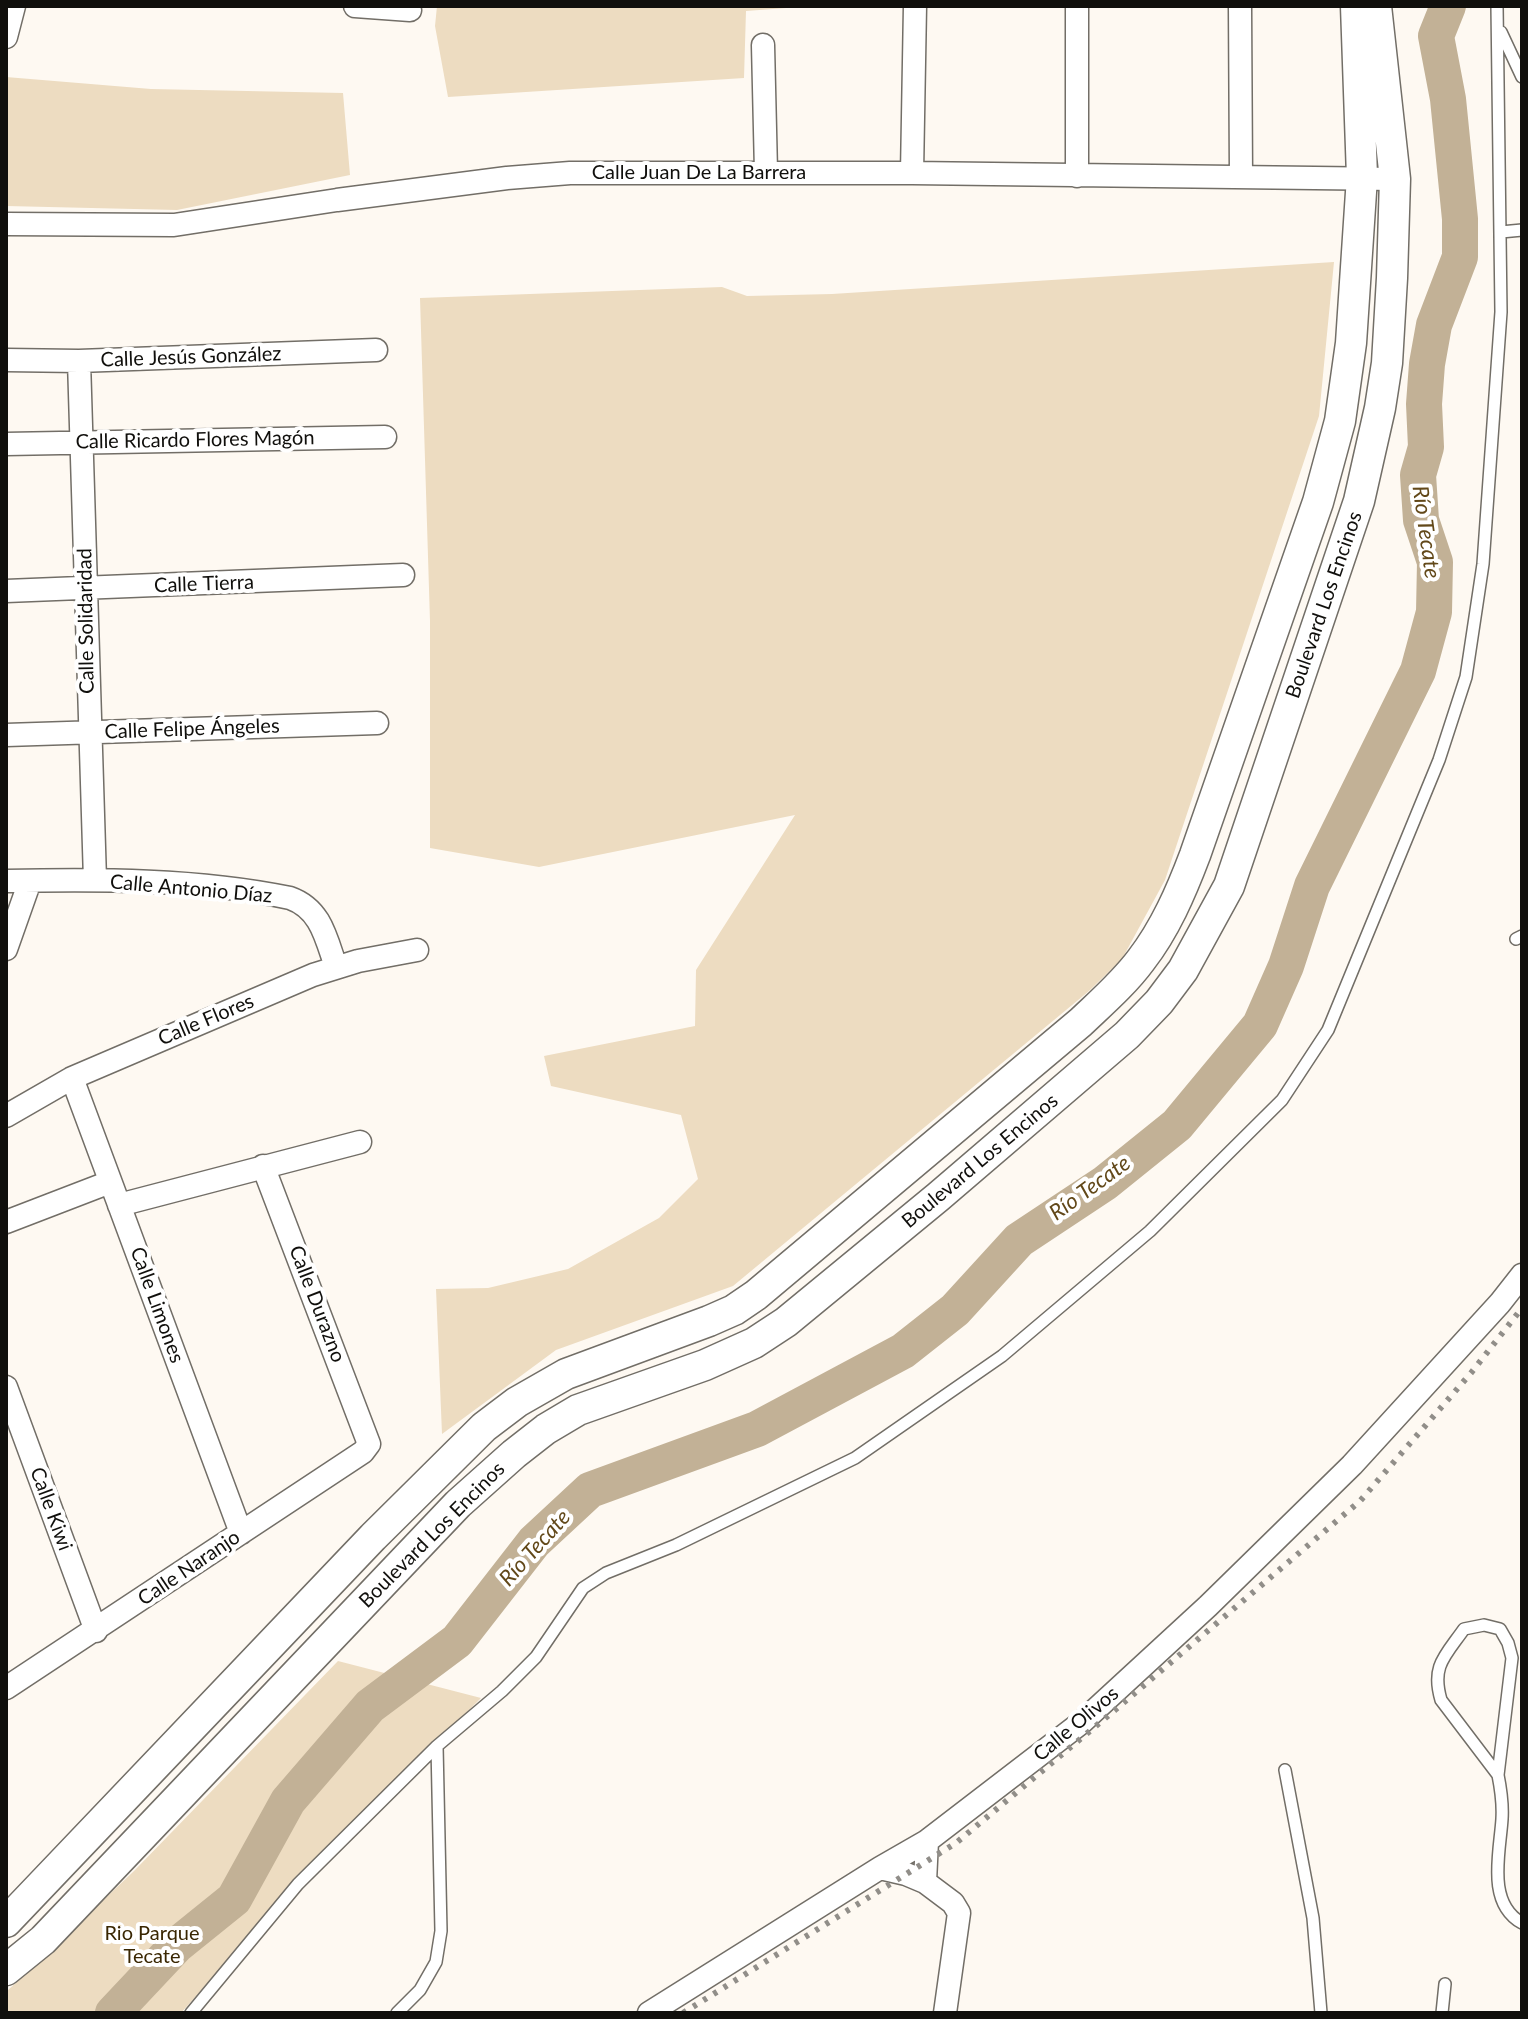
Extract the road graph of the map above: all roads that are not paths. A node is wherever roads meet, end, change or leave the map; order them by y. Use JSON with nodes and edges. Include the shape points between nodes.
{"nodes":[{"id":1,"x":14,"y":6,"type":"edge"},
{"id":2,"x":355,"y":6,"type":"edge"},
{"id":3,"x":915,"y":6,"type":"edge"},
{"id":4,"x":1077,"y":6,"type":"edge"},
{"id":5,"x":1240,"y":6,"type":"edge"},
{"id":6,"x":1356,"y":6,"type":"edge"},
{"id":7,"x":1376,"y":6,"type":"edge"},
{"id":8,"x":1497,"y":6,"type":"edge"},
{"id":9,"x":410,"y":10,"type":"dead end"},
{"id":10,"x":1499,"y":28,"type":"junction"},
{"id":11,"x":6,"y":37,"type":"edge"},
{"id":12,"x":763,"y":45,"type":"dead end"},
{"id":13,"x":1522,"y":77,"type":"edge"},
{"id":14,"x":766,"y":172,"type":"junction"},
{"id":15,"x":912,"y":173,"type":"junction"},
{"id":16,"x":1077,"y":176,"type":"junction"},
{"id":17,"x":1241,"y":177,"type":"junction"},
{"id":18,"x":1362,"y":177,"type":"junction"},
{"id":19,"x":1395,"y":179,"type":"junction"},
{"id":20,"x":6,"y":224,"type":"edge"},
{"id":21,"x":1522,"y":230,"type":"edge"},
{"id":22,"x":1501,"y":232,"type":"junction"},
{"id":23,"x":376,"y":350,"type":"dead end"},
{"id":24,"x":6,"y":360,"type":"edge"},
{"id":25,"x":79,"y":361,"type":"junction"},
{"id":26,"x":385,"y":437,"type":"dead end"},
{"id":27,"x":80,"y":442,"type":"junction"},
{"id":28,"x":6,"y":444,"type":"edge"},
{"id":29,"x":403,"y":575,"type":"dead end"},
{"id":30,"x":86,"y":589,"type":"junction"},
{"id":31,"x":6,"y":591,"type":"edge"},
{"id":32,"x":377,"y":723,"type":"dead end"},
{"id":33,"x":89,"y":732,"type":"junction"},
{"id":34,"x":6,"y":735,"type":"edge"},
{"id":35,"x":95,"y":880,"type":"junction"},
{"id":36,"x":6,"y":881,"type":"edge"},
{"id":37,"x":30,"y":881,"type":"junction"},
{"id":38,"x":6,"y":949,"type":"edge"},
{"id":39,"x":417,"y":950,"type":"dead end"},
{"id":40,"x":336,"y":967,"type":"junction"},
{"id":41,"x":72,"y":1078,"type":"junction"},
{"id":42,"x":6,"y":1116,"type":"edge"},
{"id":43,"x":360,"y":1142,"type":"dead end"},
{"id":44,"x":263,"y":1166,"type":"junction"},
{"id":45,"x":110,"y":1182,"type":"junction"},
{"id":46,"x":119,"y":1205,"type":"junction"},
{"id":47,"x":6,"y":1222,"type":"edge"},
{"id":48,"x":1522,"y":1275,"type":"edge"},
{"id":49,"x":6,"y":1387,"type":"edge"},
{"id":50,"x":369,"y":1444,"type":"joint"},
{"id":51,"x":241,"y":1533,"type":"junction"},
{"id":52,"x":373,"y":1537,"type":"junction"},
{"id":53,"x":403,"y":1562,"type":"junction"},
{"id":54,"x":96,"y":1631,"type":"junction"},
{"id":55,"x":6,"y":1688,"type":"edge"},
{"id":56,"x":437,"y":1746,"type":"junction"},
{"id":57,"x":1285,"y":1770,"type":"dead end"},
{"id":58,"x":1498,"y":1775,"type":"junction"},
{"id":59,"x":927,"y":1841,"type":"junction"},
{"id":60,"x":880,"y":1868,"type":"junction"},
{"id":61,"x":925,"y":1882,"type":"junction"},
{"id":62,"x":6,"y":1922,"type":"edge"},
{"id":63,"x":1522,"y":1923,"type":"edge"},
{"id":64,"x":6,"y":1970,"type":"edge"},
{"id":65,"x":1445,"y":1984,"type":"dead end"},
{"id":66,"x":191,"y":2013,"type":"edge"},
{"id":67,"x":397,"y":2013,"type":"edge"},
{"id":68,"x":649,"y":2013,"type":"edge"},
{"id":69,"x":945,"y":2013,"type":"edge"},
{"id":70,"x":1321,"y":2013,"type":"edge"},
{"id":71,"x":1442,"y":2013,"type":"edge"}],
"edges":[{"from":1,"to":11,"type":"street"},
{"from":2,"to":9,"type":"street"},
{"from":3,"to":15,"type":"street"},
{"from":4,"to":16,"type":"street"},
{"from":5,"to":17,"type":"street"},
{"from":6,"to":18,"type":"main road","name":"Boulevard Los Encinos"},
{"from":7,"to":19,"type":"main road","name":"Boulevard Los Encinos"},
{"from":8,"to":10,"type":"lane"},
{"from":10,"to":13,"type":"lane"},
{"from":10,"to":22,"type":"lane"},
{"from":12,"to":14,"type":"street"},
{"from":14,"to":15,"type":"street","name":"Calle Juan De La Barrera"},
{"from":14,"to":20,"type":"street","name":"Calle Juan De La Barrera","via":[[507,178],[174,225]]},
{"from":15,"to":16,"type":"street","name":"Calle Juan De La Barrera"},
{"from":16,"to":17,"type":"street","name":"Calle Juan De La Barrera"},
{"from":17,"to":18,"type":"street","name":"Calle Juan De La Barrera"},
{"from":18,"to":19,"type":"street","name":"Calle Juan De La Barrera"},
{"from":18,"to":52,"type":"main road","name":"Boulevard Los Encinos","via":[[1351,343],[1332,457],[1195,855],[1142,959],[1081,1022],[756,1295],[709,1321],[566,1374],[517,1402],[484,1427]]},
{"from":19,"to":53,"type":"main road","name":"Boulevard Los Encinos","via":[[1387,363],[1359,501],[1229,886],[1183,970],[1127,1035],[786,1322],[705,1365],[578,1410],[546,1429],[458,1504]]},
{"from":21,"to":22,"type":"lane"},
{"from":22,"to":56,"type":"lane","via":[[1501,312],[1483,564],[1466,677],[1439,760],[1328,1030],[1282,1100],[1150,1231],[1002,1356],[855,1458],[583,1588],[536,1657]]},
{"from":23,"to":25,"type":"street","name":"Calle Jesús González"},
{"from":24,"to":25,"type":"street","name":"Calle Jesús González"},
{"from":25,"to":27,"type":"street","name":"Calle Solidaridad"},
{"from":26,"to":27,"type":"street","name":"Calle Ricardo Flores Magón"},
{"from":27,"to":28,"type":"street","name":"Calle Ricardo Flores Magón"},
{"from":27,"to":30,"type":"street","name":"Calle Solidaridad"},
{"from":29,"to":30,"type":"street","name":"Calle Tierra"},
{"from":30,"to":31,"type":"street","name":"Calle Tierra"},
{"from":30,"to":33,"type":"street","name":"Calle Solidaridad"},
{"from":32,"to":33,"type":"street","name":"Calle Felipe Ángeles"},
{"from":33,"to":34,"type":"street","name":"Calle Felipe Ángeles"},
{"from":33,"to":35,"type":"street","name":"Calle Solidaridad"},
{"from":35,"to":37,"type":"street","name":"Calle Antonio Díaz"},
{"from":35,"to":40,"type":"street","name":"Calle Antonio Díaz","via":[[268,894],[304,903],[321,925]]},
{"from":36,"to":37,"type":"street","name":"Calle Antonio Díaz"},
{"from":37,"to":38,"type":"street"},
{"from":39,"to":40,"type":"street","name":"Calle Flores"},
{"from":40,"to":41,"type":"street","name":"Calle Flores"},
{"from":41,"to":42,"type":"street","name":"Calle Flores"},
{"from":41,"to":45,"type":"street","name":"Calle Limones"},
{"from":43,"to":44,"type":"street"},
{"from":44,"to":46,"type":"street"},
{"from":44,"to":50,"type":"street","name":"Calle Durazno"},
{"from":45,"to":46,"type":"street","name":"Calle Limones"},
{"from":45,"to":47,"type":"street"},
{"from":46,"to":51,"type":"street","name":"Calle Limones"},
{"from":48,"to":59,"type":"street","name":"Calle Olivos","via":[[1352,1465],[1208,1606],[1082,1722]]},
{"from":49,"to":54,"type":"street","name":"Calle Kiwi"},
{"from":50,"to":51,"type":"street","name":"Calle Naranjo"},
{"from":51,"to":54,"type":"street","name":"Calle Naranjo"},
{"from":52,"to":53,"type":"main road"},
{"from":52,"to":62,"type":"main road","name":"Boulevard Los Encinos"},
{"from":53,"to":64,"type":"main road","name":"Boulevard Los Encinos","via":[[43,1940]]},
{"from":54,"to":55,"type":"street","name":"Calle Naranjo"},
{"from":56,"to":66,"type":"lane","via":[[298,1884]]},
{"from":56,"to":67,"type":"lane","via":[[441,1931],[436,1962],[420,1990]]},
{"from":57,"to":70,"type":"lane","via":[[1313,1918]]},
{"from":58,"to":58,"type":"lane","via":[[1441,1700],[1437,1686],[1437,1666],[1464,1629],[1484,1625],[1500,1629],[1512,1658]]},
{"from":58,"to":63,"type":"lane","via":[[1502,1820],[1496,1861],[1502,1903]]},
{"from":59,"to":60,"type":"street","name":"Calle Olivos"},
{"from":59,"to":61,"type":"street"},
{"from":60,"to":61,"type":"street"},
{"from":60,"to":68,"type":"street","name":"Calle Olivos"},
{"from":61,"to":69,"type":"street","via":[[959,1913]]},
{"from":65,"to":71,"type":"lane"}]}
